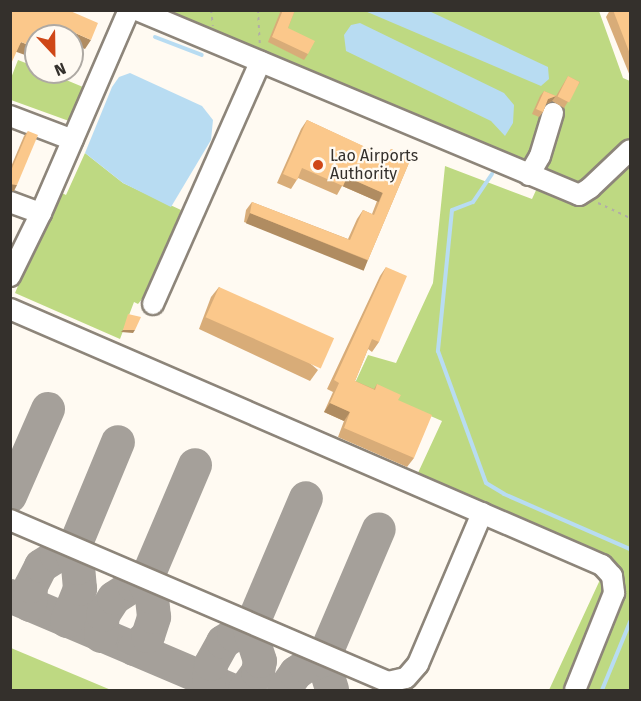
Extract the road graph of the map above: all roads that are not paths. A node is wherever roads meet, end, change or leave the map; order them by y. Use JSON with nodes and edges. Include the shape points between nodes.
{"nodes":[{"id":1,"x":129,"y":10,"type":"edge"},
{"id":2,"x":138,"y":10,"type":"edge"},
{"id":3,"x":260,"y":62,"type":"junction"},
{"id":4,"x":553,"y":113,"type":"dead end"},
{"id":5,"x":10,"y":116,"type":"edge"},
{"id":6,"x":73,"y":140,"type":"junction"},
{"id":7,"x":630,"y":150,"type":"edge"},
{"id":8,"x":529,"y":175,"type":"junction"},
{"id":9,"x":10,"y":202,"type":"edge"},
{"id":10,"x":41,"y":213,"type":"junction"},
{"id":11,"x":10,"y":276,"type":"edge"},
{"id":12,"x":153,"y":304,"type":"dead end"},
{"id":13,"x":10,"y":309,"type":"edge"},
{"id":14,"x":482,"y":513,"type":"junction"},
{"id":15,"x":10,"y":520,"type":"edge"},
{"id":16,"x":575,"y":690,"type":"edge"}],
"edges":[{"from":1,"to":6,"type":"lane"},
{"from":2,"to":3,"type":"lane"},
{"from":3,"to":8,"type":"lane"},
{"from":3,"to":12,"type":"lane"},
{"from":4,"to":8,"type":"lane","via":[[540,156]]},
{"from":5,"to":6,"type":"lane"},
{"from":6,"to":10,"type":"lane"},
{"from":7,"to":8,"type":"lane","via":[[579,195]]},
{"from":9,"to":10,"type":"lane"},
{"from":10,"to":11,"type":"lane"},
{"from":13,"to":14,"type":"lane"},
{"from":14,"to":15,"type":"lane","via":[[418,664],[406,678],[387,682]]},
{"from":14,"to":16,"type":"lane","via":[[602,565],[612,576],[610,610]]}]}
